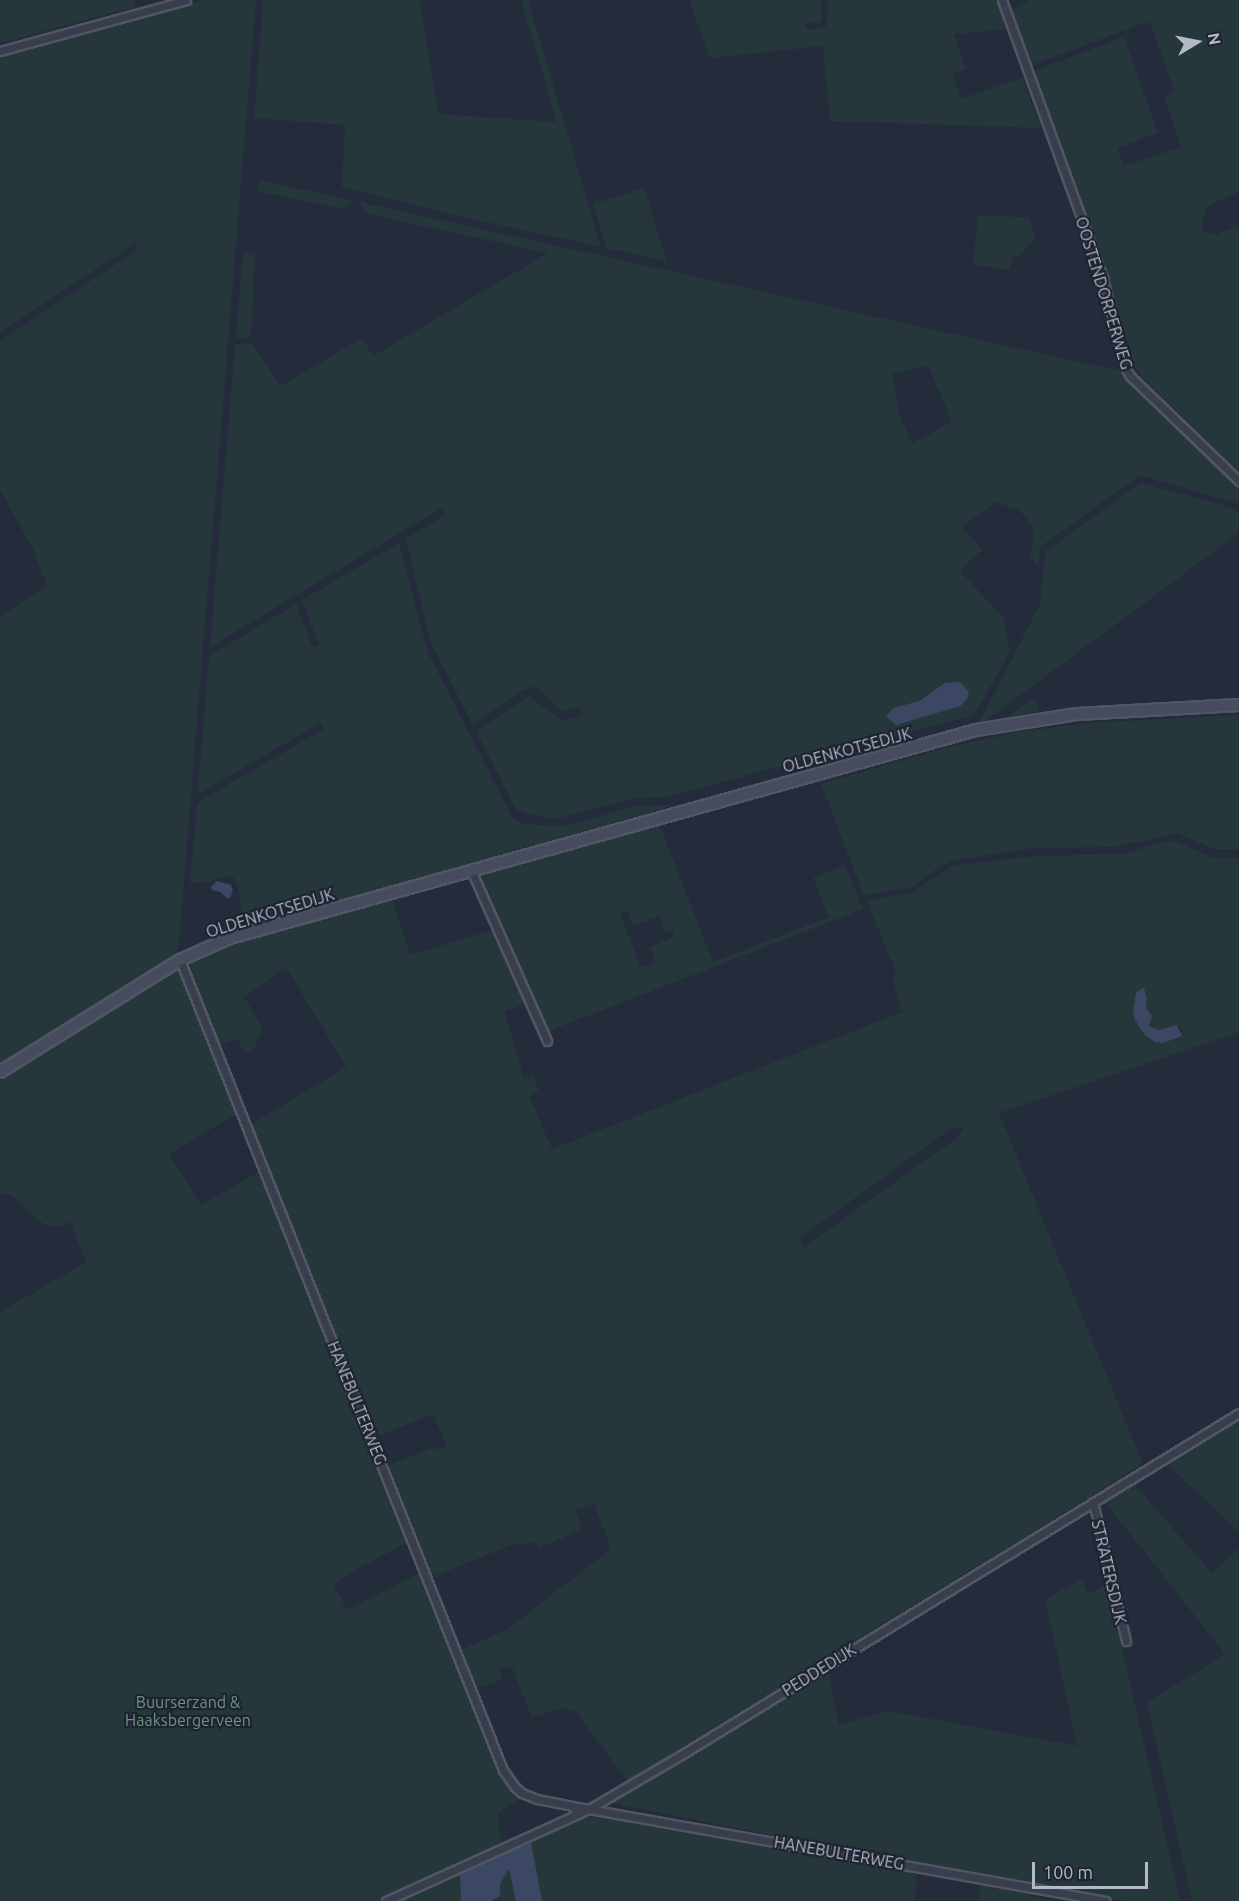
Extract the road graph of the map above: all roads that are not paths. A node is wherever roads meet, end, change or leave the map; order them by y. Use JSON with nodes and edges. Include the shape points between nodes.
{"nodes":[{"id":1,"x":186,"y":0,"type":"edge"},
{"id":2,"x":1002,"y":0,"type":"edge"},
{"id":3,"x":0,"y":51,"type":"edge"},
{"id":4,"x":1239,"y":481,"type":"edge"},
{"id":5,"x":1239,"y":705,"type":"edge"},
{"id":6,"x":471,"y":870,"type":"junction"},
{"id":7,"x":180,"y":960,"type":"junction"},
{"id":8,"x":547,"y":1041,"type":"dead end"},
{"id":9,"x":0,"y":1072,"type":"edge"},
{"id":10,"x":1239,"y":1413,"type":"edge"},
{"id":11,"x":1093,"y":1503,"type":"junction"},
{"id":12,"x":1126,"y":1641,"type":"dead end"},
{"id":13,"x":572,"y":1806,"type":"junction"},
{"id":14,"x":589,"y":1809,"type":"junction"},
{"id":15,"x":578,"y":1814,"type":"junction"},
{"id":16,"x":386,"y":1901,"type":"edge"},
{"id":17,"x":1106,"y":1901,"type":"edge"}],
"edges":[{"from":1,"to":3,"type":"street"},
{"from":2,"to":4,"type":"street","name":"OOSTENDORPERWEG","via":[[1102,273],[1124,366]]},
{"from":5,"to":6,"type":"street","name":"OLDENKOTSEDIJK","via":[[1077,714],[976,730]]},
{"from":6,"to":7,"type":"street","name":"OLDENKOTSEDIJK","via":[[230,938]]},
{"from":6,"to":8,"type":"street"},
{"from":7,"to":9,"type":"street","name":"OLDENKOTSEDIJK"},
{"from":7,"to":13,"type":"street","name":"HANEBULTERWEG","via":[[503,1770],[522,1793]]},
{"from":10,"to":11,"type":"street","name":"PEDDEDIJK"},
{"from":11,"to":12,"type":"street","name":"STRATERSDIJK"},
{"from":11,"to":14,"type":"street","name":"PEDDEDIJK"},
{"from":13,"to":14,"type":"street","name":"HANEBULTERWEG"},
{"from":13,"to":15,"type":"street"},
{"from":14,"to":15,"type":"street","name":"PEDDEDIJK"},
{"from":14,"to":17,"type":"street","name":"HANEBULTERWEG"},
{"from":15,"to":16,"type":"street","name":"PEDDEDIJK"}]}
